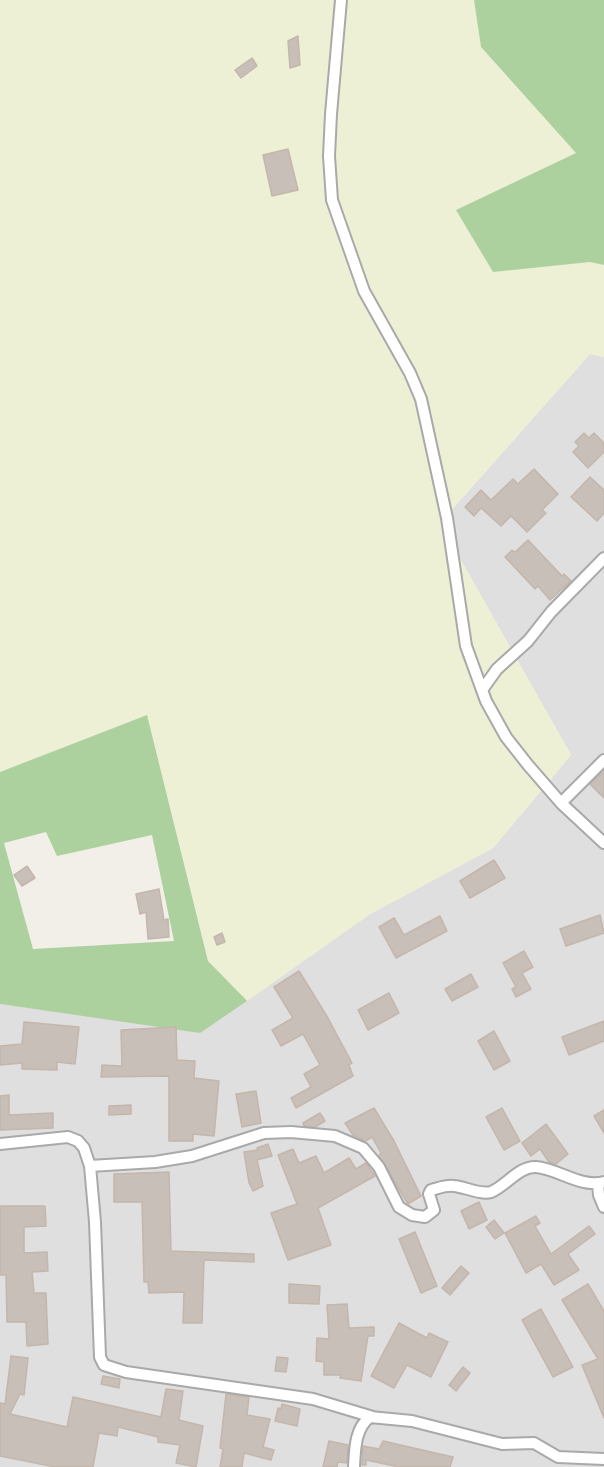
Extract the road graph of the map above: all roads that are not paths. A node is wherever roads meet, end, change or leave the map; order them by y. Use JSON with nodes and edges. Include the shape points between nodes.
{"nodes":[{"id":1,"x":341,"y":0,"type":"edge"},
{"id":2,"x":604,"y":558,"type":"edge"},
{"id":3,"x":482,"y":690,"type":"junction"},
{"id":4,"x":604,"y":760,"type":"edge"},
{"id":5,"x":561,"y":803,"type":"junction"},
{"id":6,"x":604,"y":843,"type":"edge"},
{"id":7,"x":0,"y":1144,"type":"edge"},
{"id":8,"x":90,"y":1166,"type":"junction"},
{"id":9,"x":601,"y":1183,"type":"edge"},
{"id":10,"x":604,"y":1208,"type":"edge"},
{"id":11,"x":374,"y":1416,"type":"junction"},
{"id":12,"x":604,"y":1459,"type":"edge"},
{"id":13,"x":354,"y":1467,"type":"edge"}],
"edges":[{"from":1,"to":3,"type":"street","via":[[330,114],[332,200],[364,291],[421,399],[447,518],[466,646]]},
{"from":2,"to":3,"type":"street","via":[[497,669]]},
{"from":3,"to":5,"type":"street","via":[[506,737]]},
{"from":4,"to":5,"type":"street"},
{"from":5,"to":6,"type":"street"},
{"from":7,"to":8,"type":"street","via":[[68,1137],[78,1141]]},
{"from":8,"to":9,"type":"street","via":[[177,1159],[264,1133],[291,1132],[335,1136],[363,1148],[379,1167],[399,1208],[412,1215],[425,1217],[434,1210],[431,1190],[453,1186],[489,1192],[527,1168]]},
{"from":8,"to":11,"type":"street","via":[[100,1357],[105,1365],[126,1372],[313,1399]]},
{"from":9,"to":10,"type":"street","via":[[599,1195]]},
{"from":11,"to":12,"type":"street","via":[[412,1421],[502,1444],[534,1443],[558,1457]]},
{"from":11,"to":13,"type":"street","via":[[360,1430]]}]}
